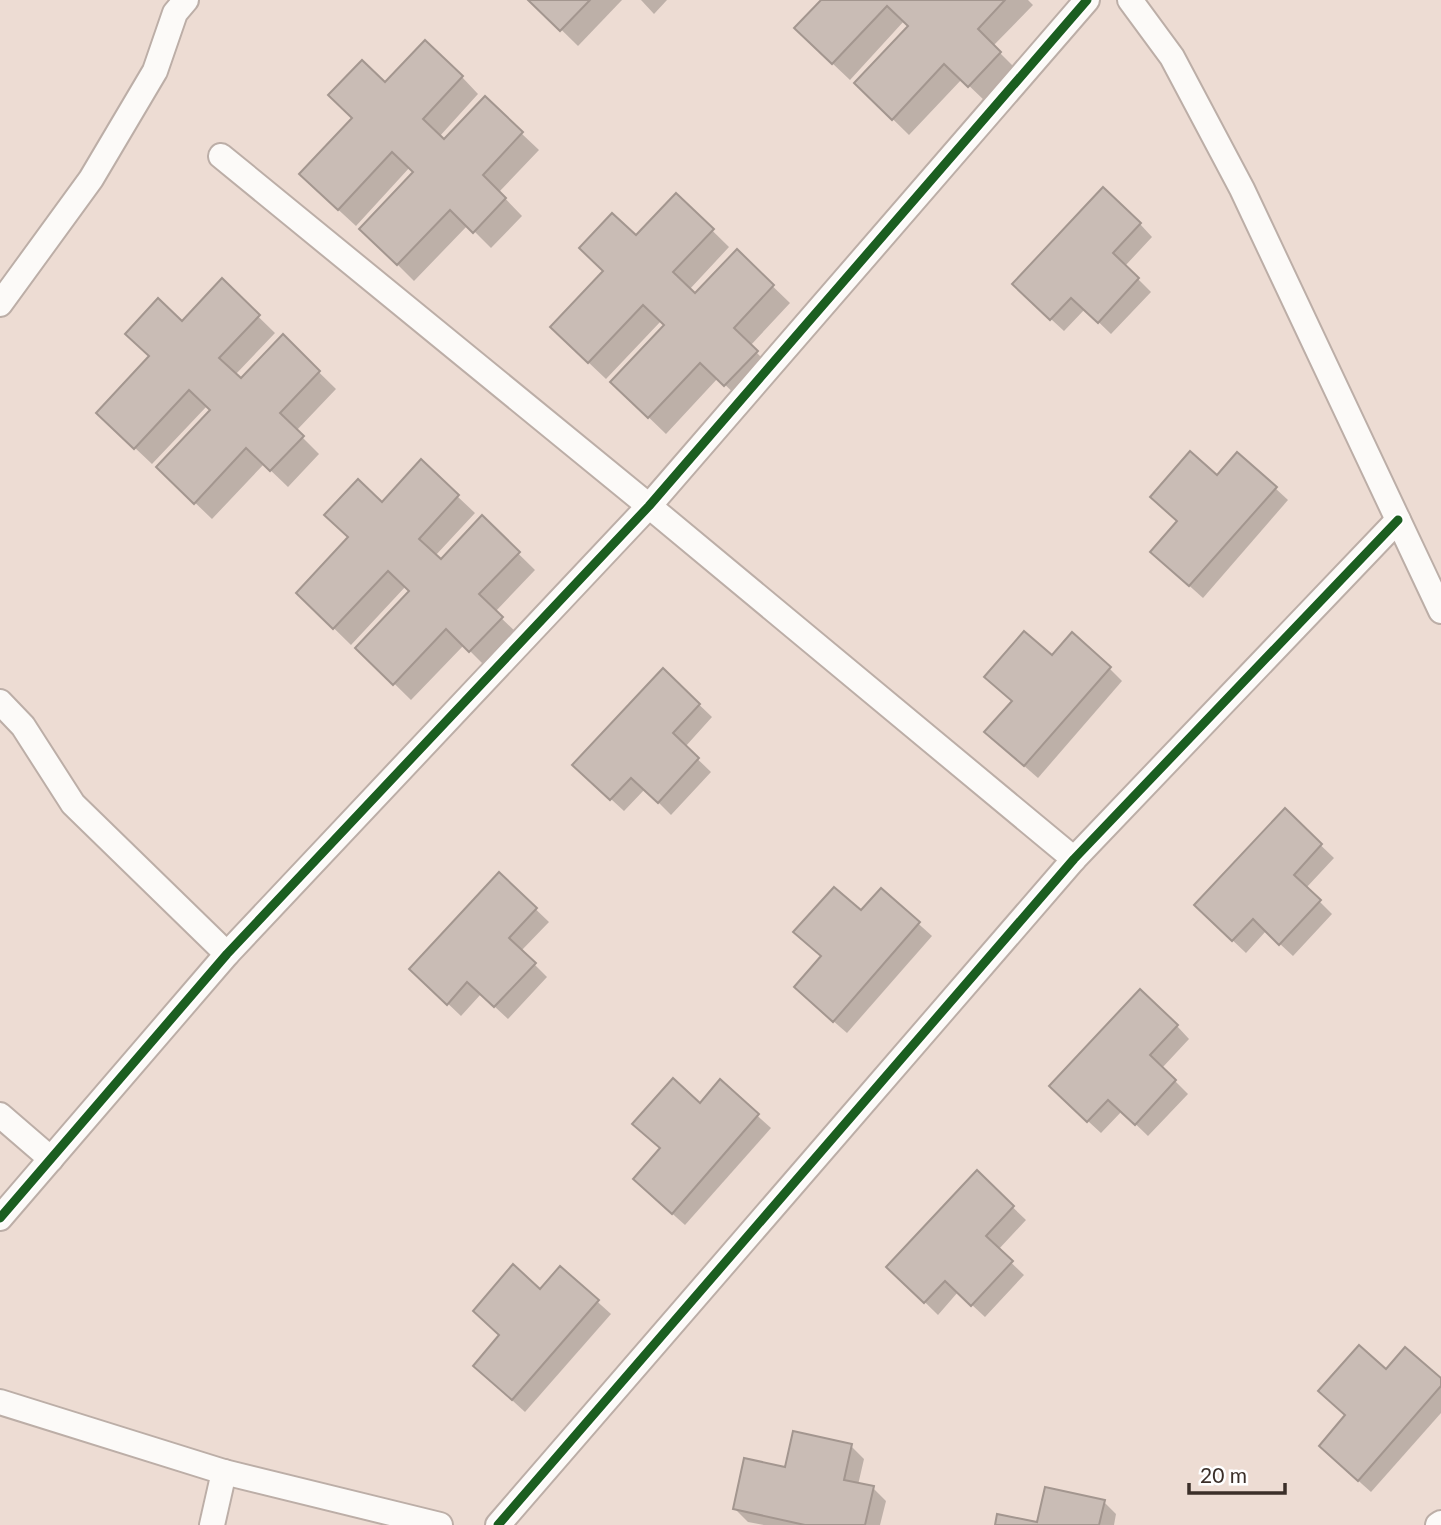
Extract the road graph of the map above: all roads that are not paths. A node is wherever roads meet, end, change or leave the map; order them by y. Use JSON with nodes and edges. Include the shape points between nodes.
{"nodes":[{"id":1,"x":186,"y":0,"type":"edge"},
{"id":2,"x":1087,"y":0,"type":"edge"},
{"id":3,"x":1130,"y":0,"type":"edge"},
{"id":4,"x":221,"y":156,"type":"dead end"},
{"id":5,"x":0,"y":304,"type":"edge"},
{"id":6,"x":649,"y":506,"type":"junction"},
{"id":7,"x":1398,"y":520,"type":"junction"},
{"id":8,"x":1441,"y":611,"type":"edge"},
{"id":9,"x":0,"y":702,"type":"edge"},
{"id":10,"x":1074,"y":859,"type":"junction"},
{"id":11,"x":227,"y":954,"type":"junction"},
{"id":12,"x":0,"y":1115,"type":"edge"},
{"id":13,"x":51,"y":1158,"type":"junction"},
{"id":14,"x":0,"y":1218,"type":"edge"},
{"id":15,"x":0,"y":1402,"type":"edge"},
{"id":16,"x":224,"y":1472,"type":"junction"},
{"id":17,"x":212,"y":1525,"type":"edge"},
{"id":18,"x":440,"y":1525,"type":"edge"},
{"id":19,"x":498,"y":1525,"type":"edge"}],
"edges":[{"from":1,"to":5,"type":"street","via":[[175,13],[155,71],[91,179]]},
{"from":2,"to":6,"type":"street"},
{"from":3,"to":7,"type":"street","via":[[1172,57],[1242,189]]},
{"from":4,"to":6,"type":"street"},
{"from":6,"to":10,"type":"street"},
{"from":6,"to":11,"type":"street"},
{"from":7,"to":8,"type":"street"},
{"from":7,"to":10,"type":"street"},
{"from":9,"to":11,"type":"street","via":[[23,726],[74,804]]},
{"from":10,"to":19,"type":"street"},
{"from":11,"to":13,"type":"street"},
{"from":12,"to":13,"type":"street"},
{"from":13,"to":14,"type":"street"},
{"from":15,"to":16,"type":"street"},
{"from":16,"to":17,"type":"street"},
{"from":16,"to":18,"type":"street"}]}
